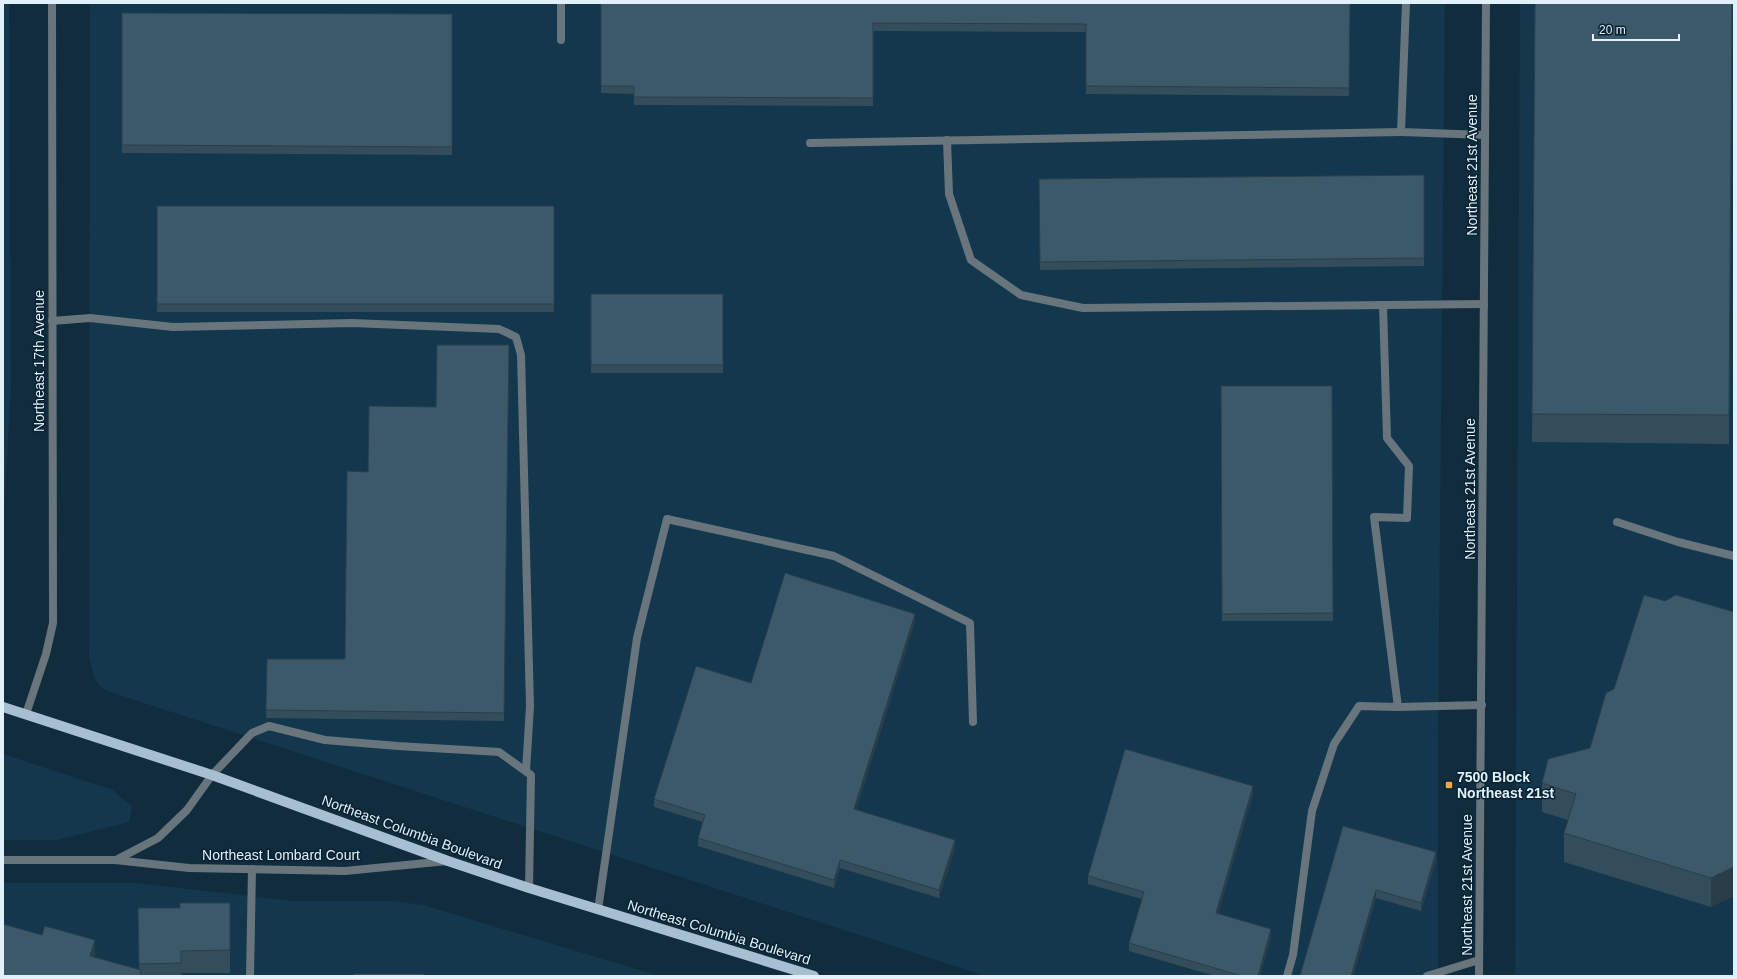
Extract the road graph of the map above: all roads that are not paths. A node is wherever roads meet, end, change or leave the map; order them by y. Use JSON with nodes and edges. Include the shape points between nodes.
{"nodes":[{"id":1,"x":52,"y":3,"type":"edge"},
{"id":2,"x":561,"y":3,"type":"edge"},
{"id":3,"x":1406,"y":3,"type":"edge"},
{"id":4,"x":1486,"y":3,"type":"edge"},
{"id":5,"x":561,"y":40,"type":"dead end"},
{"id":6,"x":1401,"y":132,"type":"junction"},
{"id":7,"x":1485,"y":135,"type":"junction"},
{"id":8,"x":948,"y":140,"type":"junction"},
{"id":9,"x":810,"y":143,"type":"dead end"},
{"id":10,"x":1484,"y":304,"type":"junction"},
{"id":11,"x":1383,"y":305,"type":"junction"},
{"id":12,"x":52,"y":321,"type":"junction"},
{"id":13,"x":1617,"y":522,"type":"dead end"},
{"id":14,"x":1734,"y":556,"type":"edge"},
{"id":15,"x":1482,"y":705,"type":"junction"},
{"id":16,"x":3,"y":707,"type":"edge"},
{"id":17,"x":1398,"y":707,"type":"junction"},
{"id":18,"x":26,"y":714,"type":"junction"},
{"id":19,"x":973,"y":722,"type":"dead end"},
{"id":20,"x":526,"y":771,"type":"junction"},
{"id":21,"x":212,"y":775,"type":"junction"},
{"id":22,"x":3,"y":860,"type":"edge"},
{"id":23,"x":115,"y":860,"type":"junction"},
{"id":24,"x":448,"y":861,"type":"junction"},
{"id":25,"x":252,"y":869,"type":"junction"},
{"id":26,"x":529,"y":888,"type":"junction"},
{"id":27,"x":598,"y":910,"type":"junction"},
{"id":28,"x":1479,"y":960,"type":"junction"},
{"id":29,"x":250,"y":976,"type":"edge"},
{"id":30,"x":814,"y":976,"type":"edge"},
{"id":31,"x":1286,"y":976,"type":"edge"},
{"id":32,"x":1427,"y":976,"type":"edge"},
{"id":33,"x":1479,"y":976,"type":"edge"}],
"edges":[{"from":1,"to":12,"type":"street","name":"Northeast 17th Avenue"},
{"from":2,"to":5,"type":"street"},
{"from":3,"to":6,"type":"street"},
{"from":4,"to":7,"type":"street","name":"Northeast 21st Avenue"},
{"from":6,"to":7,"type":"street"},
{"from":6,"to":8,"type":"street"},
{"from":7,"to":10,"type":"street","name":"Northeast 21st Avenue"},
{"from":8,"to":9,"type":"street"},
{"from":8,"to":11,"type":"street","via":[[949,194],[971,260],[1021,295],[1083,308]]},
{"from":10,"to":11,"type":"street"},
{"from":10,"to":15,"type":"street","name":"Northeast 21st Avenue"},
{"from":11,"to":17,"type":"street","via":[[1386,438],[1409,466],[1407,518],[1374,517]]},
{"from":12,"to":18,"type":"street","name":"Northeast 17th Avenue","via":[[53,623],[46,654]]},
{"from":12,"to":20,"type":"street","via":[[90,318],[173,327],[352,323],[499,329],[516,337],[521,355],[530,706]]},
{"from":13,"to":14,"type":"street","via":[[1678,542]]},
{"from":15,"to":17,"type":"street"},
{"from":15,"to":28,"type":"street","name":"Northeast 21st Avenue"},
{"from":16,"to":18,"type":"main road","name":"Northeast Columbia Boulevard"},
{"from":17,"to":31,"type":"street","via":[[1359,706],[1334,744],[1312,812],[1293,955]]},
{"from":18,"to":21,"type":"main road","name":"Northeast Columbia Boulevard"},
{"from":19,"to":27,"type":"street","via":[[970,623],[834,556],[668,520],[636,638]]},
{"from":20,"to":21,"type":"street","name":"Northeast Lombard Court","via":[[499,752],[325,740],[269,726],[252,732]]},
{"from":20,"to":26,"type":"street","via":[[531,775]]},
{"from":21,"to":23,"type":"street","name":"Northeast Lombard Court","via":[[187,810],[158,838]]},
{"from":21,"to":24,"type":"main road","name":"Northeast Columbia Boulevard"},
{"from":22,"to":23,"type":"street","name":"Northeast Lombard Court"},
{"from":23,"to":25,"type":"street","name":"Northeast Lombard Court","via":[[189,868]]},
{"from":24,"to":25,"type":"street","name":"Northeast Lombard Court","via":[[345,871]]},
{"from":24,"to":26,"type":"main road","name":"Northeast Columbia Boulevard"},
{"from":25,"to":29,"type":"street"},
{"from":26,"to":27,"type":"main road","name":"Northeast Columbia Boulevard"},
{"from":27,"to":30,"type":"main road","name":"Northeast Columbia Boulevard"},
{"from":28,"to":32,"type":"street"},
{"from":28,"to":33,"type":"street","name":"Northeast 21st Avenue"}]}
